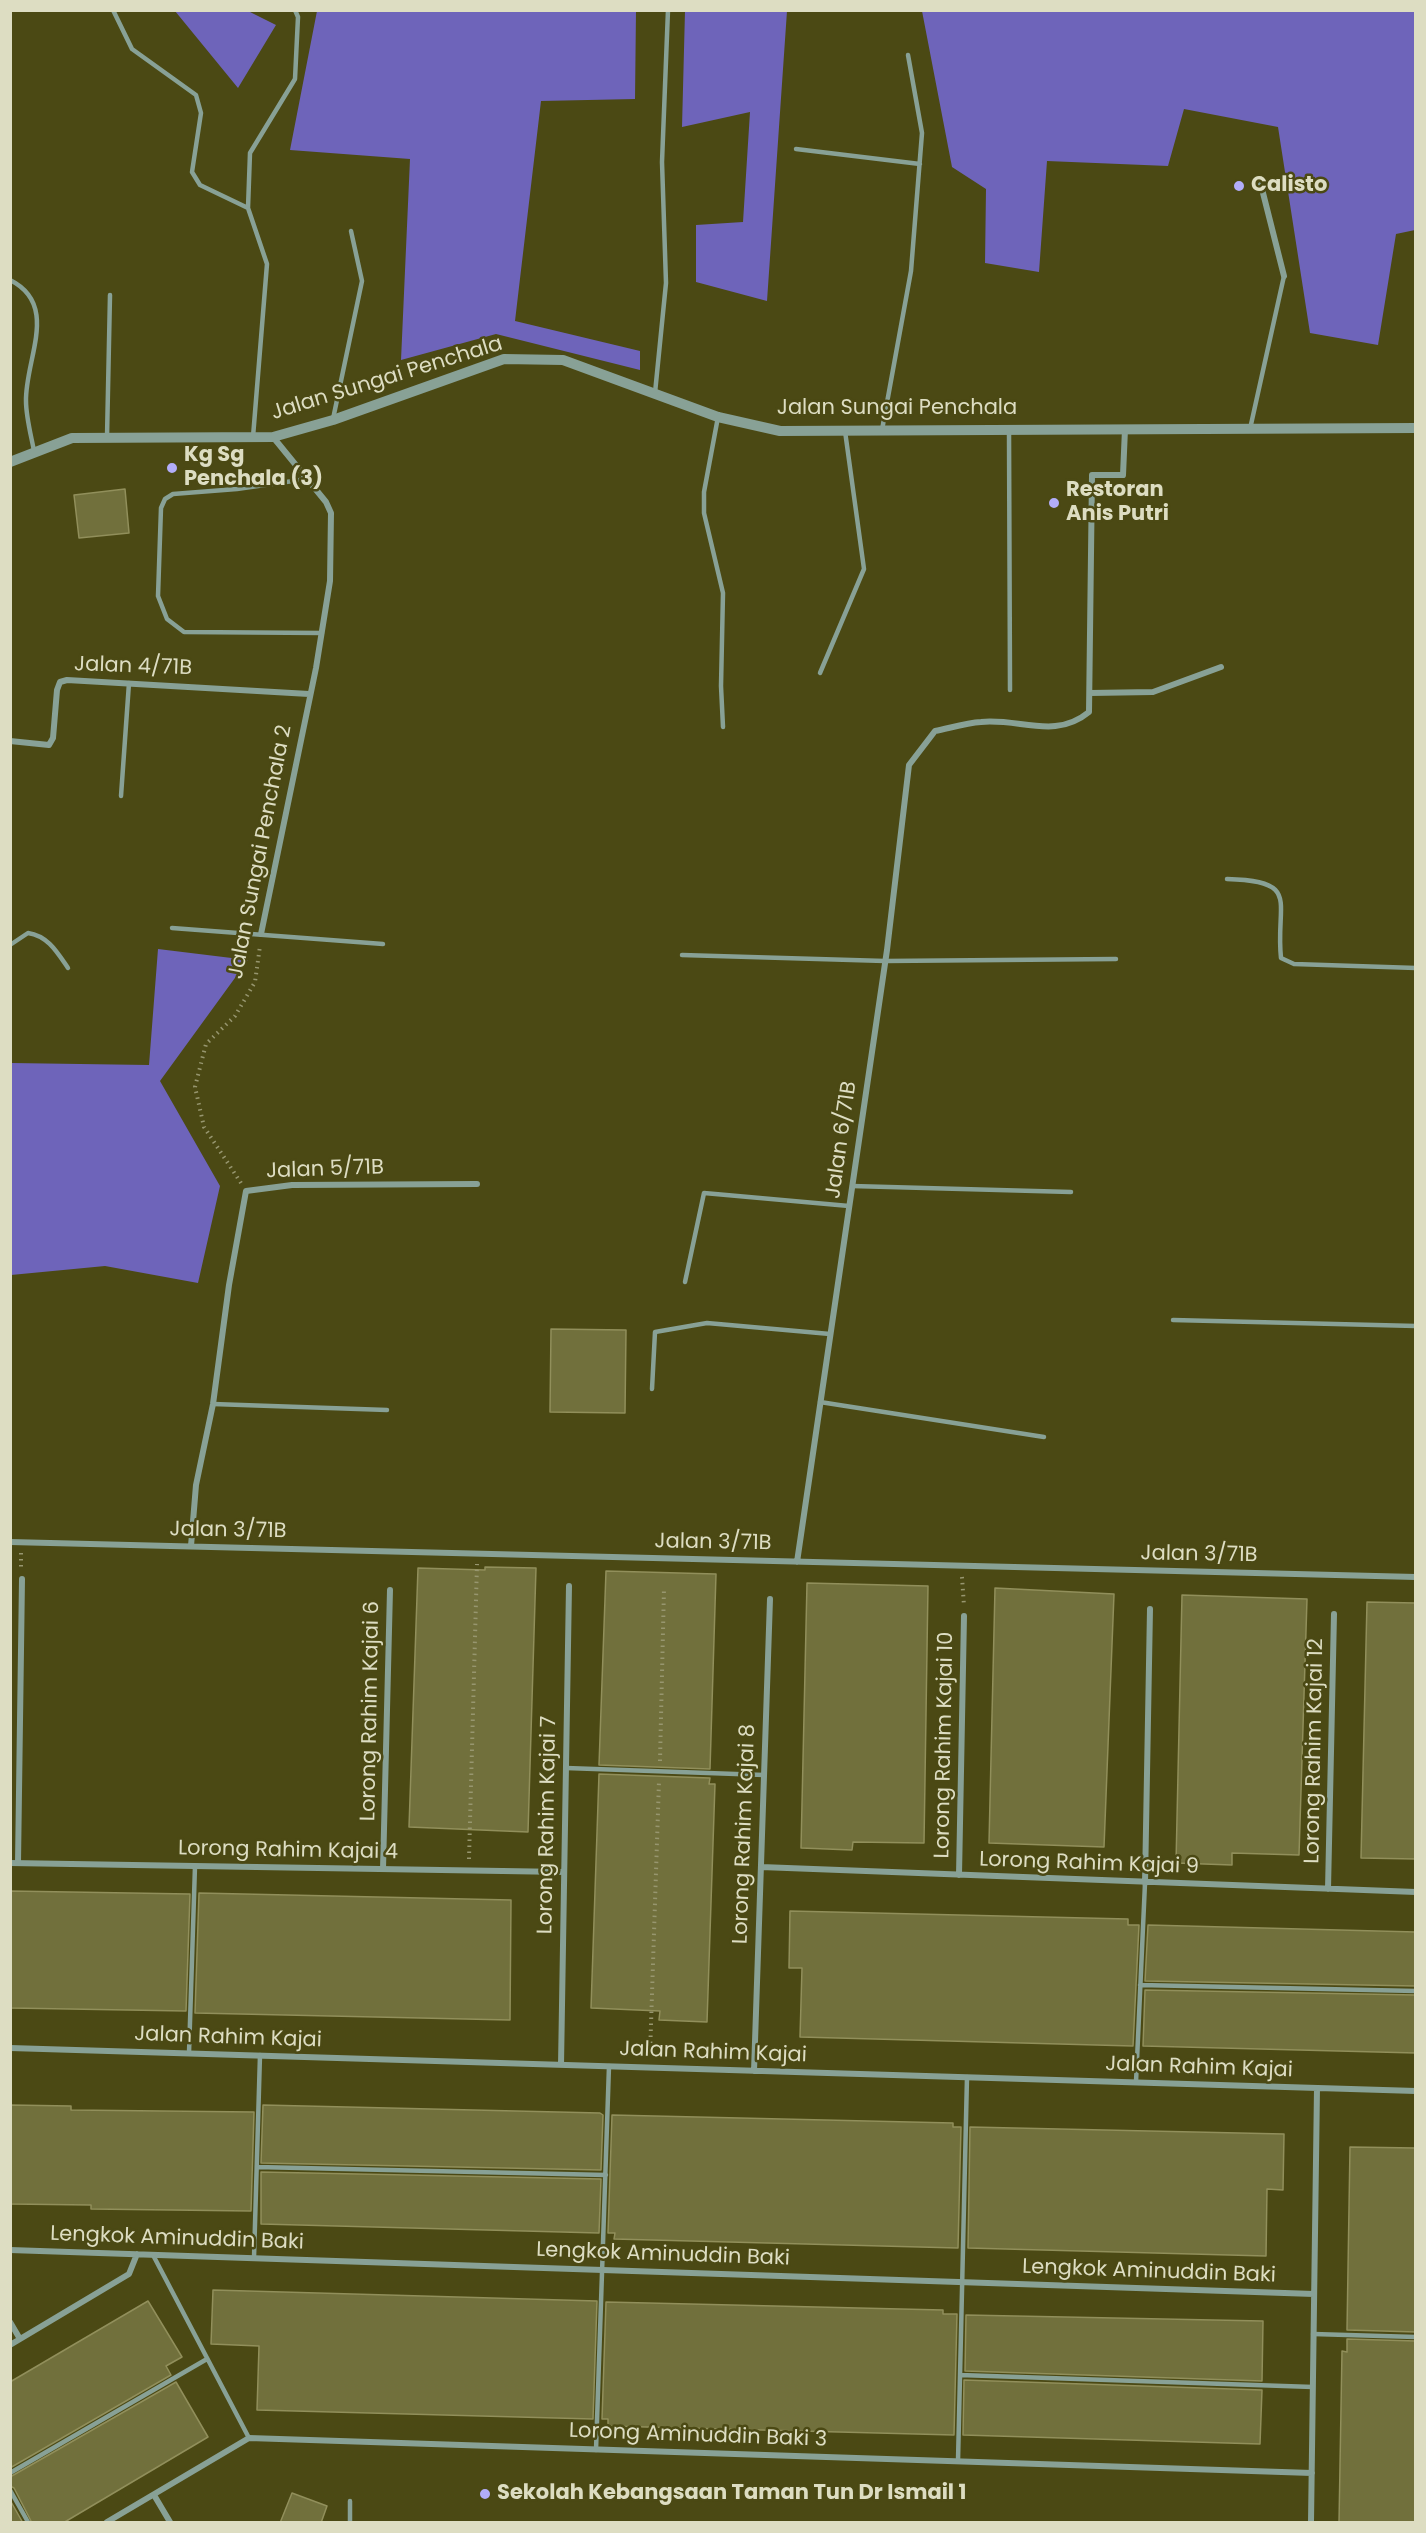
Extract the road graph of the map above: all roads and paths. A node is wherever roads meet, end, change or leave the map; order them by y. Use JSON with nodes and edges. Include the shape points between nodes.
{"nodes":[{"id":1,"x":112,"y":10,"type":"edge"},
{"id":2,"x":295,"y":10,"type":"edge"},
{"id":3,"x":668,"y":10,"type":"edge"},
{"id":4,"x":908,"y":55,"type":"dead end"},
{"id":5,"x":796,"y":149,"type":"dead end"},
{"id":6,"x":920,"y":164,"type":"junction"},
{"id":7,"x":1262,"y":185,"type":"dead end"},
{"id":8,"x":248,"y":208,"type":"junction"},
{"id":9,"x":351,"y":231,"type":"dead end"},
{"id":10,"x":1284,"y":276,"type":"joint"},
{"id":11,"x":10,"y":280,"type":"edge"},
{"id":12,"x":111,"y":295,"type":"dead end"},
{"id":13,"x":655,"y":393,"type":"junction"},
{"id":14,"x":718,"y":417,"type":"junction"},
{"id":15,"x":333,"y":420,"type":"junction"},
{"id":16,"x":1416,"y":428,"type":"edge"},
{"id":17,"x":1125,"y":429,"type":"junction"},
{"id":18,"x":1250,"y":429,"type":"junction"},
{"id":19,"x":882,"y":430,"type":"junction"},
{"id":20,"x":1008,"y":430,"type":"junction"},
{"id":21,"x":845,"y":431,"type":"junction"},
{"id":22,"x":107,"y":437,"type":"junction"},
{"id":23,"x":253,"y":437,"type":"junction"},
{"id":24,"x":273,"y":437,"type":"junction"},
{"id":25,"x":34,"y":451,"type":"junction"},
{"id":26,"x":10,"y":462,"type":"edge"},
{"id":27,"x":307,"y":479,"type":"junction"},
{"id":28,"x":322,"y":633,"type":"junction"},
{"id":29,"x":1221,"y":667,"type":"dead end"},
{"id":30,"x":820,"y":673,"type":"dead end"},
{"id":31,"x":129,"y":683,"type":"junction"},
{"id":32,"x":1010,"y":690,"type":"dead end"},
{"id":33,"x":1090,"y":693,"type":"junction"},
{"id":34,"x":309,"y":694,"type":"junction"},
{"id":35,"x":723,"y":727,"type":"dead end"},
{"id":36,"x":10,"y":741,"type":"edge"},
{"id":37,"x":121,"y":796,"type":"dead end"},
{"id":38,"x":1227,"y":879,"type":"dead end"},
{"id":39,"x":172,"y":928,"type":"dead end"},
{"id":40,"x":261,"y":934,"type":"junction"},
{"id":41,"x":383,"y":944,"type":"dead end"},
{"id":42,"x":10,"y":945,"type":"edge"},
{"id":43,"x":682,"y":955,"type":"dead end"},
{"id":44,"x":1116,"y":960,"type":"dead end"},
{"id":45,"x":885,"y":962,"type":"junction"},
{"id":46,"x":68,"y":968,"type":"dead end"},
{"id":47,"x":1416,"y":968,"type":"edge"},
{"id":48,"x":477,"y":1184,"type":"dead end"},
{"id":49,"x":852,"y":1186,"type":"junction"},
{"id":50,"x":246,"y":1191,"type":"junction"},
{"id":51,"x":1071,"y":1192,"type":"dead end"},
{"id":52,"x":849,"y":1206,"type":"junction"},
{"id":53,"x":685,"y":1282,"type":"dead end"},
{"id":54,"x":1173,"y":1320,"type":"dead end"},
{"id":55,"x":1416,"y":1326,"type":"edge"},
{"id":56,"x":830,"y":1334,"type":"junction"},
{"id":57,"x":652,"y":1389,"type":"dead end"},
{"id":58,"x":820,"y":1402,"type":"junction"},
{"id":59,"x":213,"y":1404,"type":"junction"},
{"id":60,"x":387,"y":1410,"type":"dead end"},
{"id":61,"x":1044,"y":1437,"type":"dead end"},
{"id":62,"x":10,"y":1542,"type":"edge"},
{"id":63,"x":21,"y":1542,"type":"junction"},
{"id":64,"x":191,"y":1546,"type":"junction"},
{"id":65,"x":477,"y":1554,"type":"junction"},
{"id":66,"x":797,"y":1562,"type":"junction"},
{"id":67,"x":961,"y":1566,"type":"junction"},
{"id":68,"x":1416,"y":1577,"type":"edge"},
{"id":69,"x":22,"y":1579,"type":"joint"},
{"id":70,"x":569,"y":1586,"type":"dead end"},
{"id":71,"x":664,"y":1588,"type":"dead end"},
{"id":72,"x":390,"y":1590,"type":"dead end"},
{"id":73,"x":770,"y":1599,"type":"dead end"},
{"id":74,"x":1150,"y":1609,"type":"dead end"},
{"id":75,"x":1334,"y":1614,"type":"dead end"},
{"id":76,"x":964,"y":1616,"type":"joint"},
{"id":77,"x":566,"y":1768,"type":"junction"},
{"id":78,"x":659,"y":1771,"type":"junction"},
{"id":79,"x":764,"y":1775,"type":"junction"},
{"id":80,"x":14,"y":1863,"type":"edge"},
{"id":81,"x":195,"y":1866,"type":"junction"},
{"id":82,"x":761,"y":1867,"type":"junction"},
{"id":83,"x":383,"y":1869,"type":"junction"},
{"id":84,"x":469,"y":1870,"type":"junction"},
{"id":85,"x":564,"y":1872,"type":"junction"},
{"id":86,"x":958,"y":1875,"type":"junction"},
{"id":87,"x":1145,"y":1883,"type":"junction"},
{"id":88,"x":1328,"y":1889,"type":"junction"},
{"id":89,"x":1416,"y":1892,"type":"edge"},
{"id":90,"x":1140,"y":1985,"type":"junction"},
{"id":91,"x":1416,"y":1992,"type":"edge"},
{"id":92,"x":10,"y":2048,"type":"edge"},
{"id":93,"x":189,"y":2053,"type":"junction"},
{"id":94,"x":260,"y":2055,"type":"junction"},
{"id":95,"x":561,"y":2065,"type":"junction"},
{"id":96,"x":609,"y":2066,"type":"junction"},
{"id":97,"x":650,"y":2067,"type":"junction"},
{"id":98,"x":754,"y":2071,"type":"junction"},
{"id":99,"x":967,"y":2077,"type":"junction"},
{"id":100,"x":1136,"y":2082,"type":"junction"},
{"id":101,"x":1317,"y":2088,"type":"junction"},
{"id":102,"x":1416,"y":2091,"type":"edge"},
{"id":103,"x":257,"y":2167,"type":"junction"},
{"id":104,"x":606,"y":2175,"type":"junction"},
{"id":105,"x":10,"y":2250,"type":"edge"},
{"id":106,"x":137,"y":2254,"type":"junction"},
{"id":107,"x":153,"y":2255,"type":"junction"},
{"id":108,"x":254,"y":2258,"type":"junction"},
{"id":109,"x":603,"y":2270,"type":"junction"},
{"id":110,"x":962,"y":2282,"type":"junction"},
{"id":111,"x":1314,"y":2294,"type":"junction"},
{"id":112,"x":10,"y":2322,"type":"edge"},
{"id":113,"x":1314,"y":2334,"type":"junction"},
{"id":114,"x":1416,"y":2337,"type":"edge"},
{"id":115,"x":20,"y":2339,"type":"junction"},
{"id":116,"x":10,"y":2345,"type":"edge"},
{"id":117,"x":207,"y":2359,"type":"junction"},
{"id":118,"x":960,"y":2375,"type":"junction"},
{"id":119,"x":1313,"y":2387,"type":"junction"},
{"id":120,"x":249,"y":2438,"type":"junction"},
{"id":121,"x":597,"y":2450,"type":"junction"},
{"id":122,"x":957,"y":2461,"type":"junction"},
{"id":123,"x":10,"y":2473,"type":"edge"},
{"id":124,"x":1312,"y":2473,"type":"junction"},
{"id":125,"x":10,"y":2490,"type":"edge"},
{"id":126,"x":154,"y":2495,"type":"junction"},
{"id":127,"x":350,"y":2501,"type":"dead end"},
{"id":128,"x":28,"y":2523,"type":"edge"},
{"id":129,"x":107,"y":2523,"type":"edge"},
{"id":130,"x":170,"y":2523,"type":"edge"},
{"id":131,"x":350,"y":2523,"type":"edge"},
{"id":132,"x":1311,"y":2523,"type":"edge"}],
"edges":[{"from":1,"to":8,"type":"lane","via":[[132,49],[196,95],[201,113],[192,172],[200,185]]},
{"from":2,"to":8,"type":"lane","via":[[295,79],[250,153]]},
{"from":3,"to":13,"type":"lane","via":[[662,162],[666,283]]},
{"from":4,"to":6,"type":"lane","via":[[922,133]]},
{"from":5,"to":6,"type":"lane"},
{"from":6,"to":19,"type":"lane","via":[[910,271]]},
{"from":7,"to":10,"type":"street"},
{"from":8,"to":23,"type":"lane","via":[[267,264]]},
{"from":9,"to":15,"type":"lane","via":[[362,281]]},
{"from":10,"to":18,"type":"lane"},
{"from":11,"to":25,"type":"lane","via":[[23,286],[36,304],[38,322],[26,401]]},
{"from":12,"to":22,"type":"lane"},
{"from":13,"to":14,"type":"street","name":"Jalan Sungai Penchala"},
{"from":13,"to":15,"type":"street","name":"Jalan Sungai Penchala","via":[[563,360],[504,359]]},
{"from":14,"to":21,"type":"street","name":"Jalan Sungai Penchala","via":[[780,431]]},
{"from":14,"to":35,"type":"lane","via":[[704,492],[704,513],[723,593]]},
{"from":15,"to":24,"type":"street","name":"Jalan Sungai Penchala"},
{"from":16,"to":18,"type":"street","name":"Jalan Sungai Penchala"},
{"from":17,"to":18,"type":"street","name":"Jalan Sungai Penchala"},
{"from":17,"to":20,"type":"street","name":"Jalan Sungai Penchala"},
{"from":17,"to":33,"type":"street","via":[[1123,475],[1092,475]]},
{"from":19,"to":20,"type":"street","name":"Jalan Sungai Penchala"},
{"from":19,"to":21,"type":"street","name":"Jalan Sungai Penchala"},
{"from":20,"to":32,"type":"lane"},
{"from":21,"to":30,"type":"lane","via":[[864,569]]},
{"from":22,"to":23,"type":"street","name":"Jalan Sungai Penchala"},
{"from":22,"to":25,"type":"street","name":"Jalan Sungai Penchala","via":[[72,438]]},
{"from":23,"to":24,"type":"street","name":"Jalan Sungai Penchala"},
{"from":24,"to":27,"type":"street","name":"Jalan Sungai Penchala 2"},
{"from":25,"to":26,"type":"street","name":"Jalan Sungai Penchala"},
{"from":27,"to":28,"type":"street","name":"Jalan Sungai Penchala 2","via":[[331,513],[330,581]]},
{"from":27,"to":28,"type":"lane","via":[[165,498],[161,508],[158,596],[166,619],[184,632]]},
{"from":28,"to":34,"type":"street","name":"Jalan Sungai Penchala 2"},
{"from":29,"to":33,"type":"street","via":[[1153,692]]},
{"from":31,"to":34,"type":"street","name":"Jalan 4/71B"},
{"from":31,"to":36,"type":"street","name":"Jalan 4/71B","via":[[60,682],[49,745]]},
{"from":31,"to":37,"type":"lane"},
{"from":33,"to":45,"type":"street","name":"Jalan 6/71B","via":[[1089,711],[1077,722],[1051,727],[982,722],[935,731],[909,765]]},
{"from":34,"to":40,"type":"street","name":"Jalan Sungai Penchala 2"},
{"from":38,"to":47,"type":"lane","via":[[1271,884],[1280,896],[1281,958],[1294,964]]},
{"from":39,"to":40,"type":"lane"},
{"from":40,"to":41,"type":"lane"},
{"from":40,"to":50,"type":"path","name":"Jalan Sungai Penchala 2","via":[[255,982],[236,1016],[206,1044],[195,1087],[204,1127]]},
{"from":42,"to":46,"type":"lane","via":[[28,933],[37,934],[49,942]]},
{"from":43,"to":45,"type":"lane"},
{"from":44,"to":45,"type":"lane"},
{"from":45,"to":49,"type":"street","name":"Jalan 6/71B"},
{"from":48,"to":50,"type":"street","name":"Jalan 5/71B","via":[[291,1185]]},
{"from":49,"to":51,"type":"lane"},
{"from":49,"to":52,"type":"street","name":"Jalan 6/71B"},
{"from":50,"to":59,"type":"street","name":"Jalan 5/71B"},
{"from":52,"to":53,"type":"lane","via":[[704,1193]]},
{"from":52,"to":56,"type":"street","name":"Jalan 6/71B"},
{"from":54,"to":55,"type":"lane"},
{"from":56,"to":57,"type":"lane","via":[[707,1323],[655,1332]]},
{"from":56,"to":58,"type":"street","name":"Jalan 6/71B"},
{"from":58,"to":61,"type":"lane"},
{"from":58,"to":66,"type":"street","name":"Jalan 6/71B"},
{"from":59,"to":60,"type":"lane"},
{"from":59,"to":64,"type":"street","name":"Jalan 5/71B","via":[[196,1485]]},
{"from":62,"to":63,"type":"street","name":"Jalan 3/71B"},
{"from":63,"to":64,"type":"street","name":"Jalan 3/71B"},
{"from":63,"to":69,"type":"path"},
{"from":64,"to":65,"type":"street","name":"Jalan 3/71B"},
{"from":65,"to":66,"type":"street","name":"Jalan 3/71B"},
{"from":65,"to":84,"type":"path"},
{"from":66,"to":67,"type":"street","name":"Jalan 3/71B"},
{"from":67,"to":68,"type":"street","name":"Jalan 3/71B"},
{"from":67,"to":76,"type":"path"},
{"from":69,"to":80,"type":"street"},
{"from":70,"to":77,"type":"street","name":"Lorong Rahim Kajai 7"},
{"from":71,"to":78,"type":"path"},
{"from":72,"to":83,"type":"street","name":"Lorong Rahim Kajai 6"},
{"from":73,"to":79,"type":"street","name":"Lorong Rahim Kajai 8"},
{"from":74,"to":87,"type":"street"},
{"from":75,"to":88,"type":"street","name":"Lorong Rahim Kajai 12"},
{"from":76,"to":86,"type":"street","name":"Lorong Rahim Kajai 10"},
{"from":77,"to":78,"type":"lane"},
{"from":77,"to":85,"type":"street","name":"Lorong Rahim Kajai 7"},
{"from":78,"to":79,"type":"lane"},
{"from":78,"to":97,"type":"path"},
{"from":79,"to":82,"type":"street","name":"Lorong Rahim Kajai 8"},
{"from":80,"to":81,"type":"street","name":"Lorong Rahim Kajai 4"},
{"from":81,"to":83,"type":"street","name":"Lorong Rahim Kajai 4"},
{"from":81,"to":93,"type":"lane"},
{"from":82,"to":86,"type":"street","name":"Lorong Rahim Kajai 9"},
{"from":82,"to":98,"type":"street","name":"Lorong Rahim Kajai 8"},
{"from":83,"to":84,"type":"street","name":"Lorong Rahim Kajai 4"},
{"from":84,"to":85,"type":"street","name":"Lorong Rahim Kajai 4"},
{"from":85,"to":95,"type":"street","name":"Lorong Rahim Kajai 7"},
{"from":86,"to":87,"type":"street","name":"Lorong Rahim Kajai 9"},
{"from":87,"to":88,"type":"street","name":"Lorong Rahim Kajai 9"},
{"from":87,"to":90,"type":"lane"},
{"from":88,"to":89,"type":"street","name":"Lorong Rahim Kajai 9"},
{"from":90,"to":91,"type":"lane"},
{"from":90,"to":100,"type":"lane"},
{"from":92,"to":93,"type":"street","name":"Jalan Rahim Kajai"},
{"from":93,"to":94,"type":"street","name":"Jalan Rahim Kajai"},
{"from":94,"to":95,"type":"street","name":"Jalan Rahim Kajai"},
{"from":94,"to":103,"type":"lane"},
{"from":95,"to":96,"type":"street","name":"Jalan Rahim Kajai"},
{"from":96,"to":97,"type":"street","name":"Jalan Rahim Kajai"},
{"from":96,"to":104,"type":"lane"},
{"from":97,"to":98,"type":"street","name":"Jalan Rahim Kajai"},
{"from":98,"to":99,"type":"street","name":"Jalan Rahim Kajai"},
{"from":99,"to":100,"type":"street","name":"Jalan Rahim Kajai"},
{"from":99,"to":110,"type":"lane"},
{"from":100,"to":101,"type":"street","name":"Jalan Rahim Kajai"},
{"from":101,"to":102,"type":"street","name":"Jalan Rahim Kajai"},
{"from":101,"to":111,"type":"street"},
{"from":103,"to":104,"type":"lane"},
{"from":103,"to":108,"type":"lane"},
{"from":104,"to":109,"type":"lane"},
{"from":105,"to":106,"type":"street","name":"Lengkok Aminuddin Baki"},
{"from":106,"to":107,"type":"street","name":"Lengkok Aminuddin Baki"},
{"from":106,"to":115,"type":"street","via":[[129,2274]]},
{"from":107,"to":108,"type":"street","name":"Lengkok Aminuddin Baki"},
{"from":107,"to":117,"type":"lane"},
{"from":108,"to":109,"type":"street","name":"Lengkok Aminuddin Baki"},
{"from":109,"to":110,"type":"street","name":"Lengkok Aminuddin Baki"},
{"from":109,"to":121,"type":"lane"},
{"from":110,"to":111,"type":"street","name":"Lengkok Aminuddin Baki"},
{"from":110,"to":118,"type":"lane"},
{"from":111,"to":113,"type":"street"},
{"from":112,"to":115,"type":"street"},
{"from":113,"to":114,"type":"lane"},
{"from":113,"to":119,"type":"street"},
{"from":115,"to":116,"type":"street"},
{"from":117,"to":120,"type":"lane"},
{"from":117,"to":123,"type":"lane"},
{"from":118,"to":119,"type":"lane"},
{"from":118,"to":122,"type":"lane"},
{"from":119,"to":124,"type":"street"},
{"from":120,"to":121,"type":"street","name":"Lorong Aminuddin Baki 3"},
{"from":120,"to":126,"type":"street"},
{"from":121,"to":122,"type":"street","name":"Lorong Aminuddin Baki 3"},
{"from":122,"to":124,"type":"street","name":"Lorong Aminuddin Baki 3"},
{"from":124,"to":132,"type":"street"},
{"from":125,"to":128,"type":"lane"},
{"from":126,"to":129,"type":"street"},
{"from":126,"to":130,"type":"street"},
{"from":127,"to":131,"type":"lane"}]}
